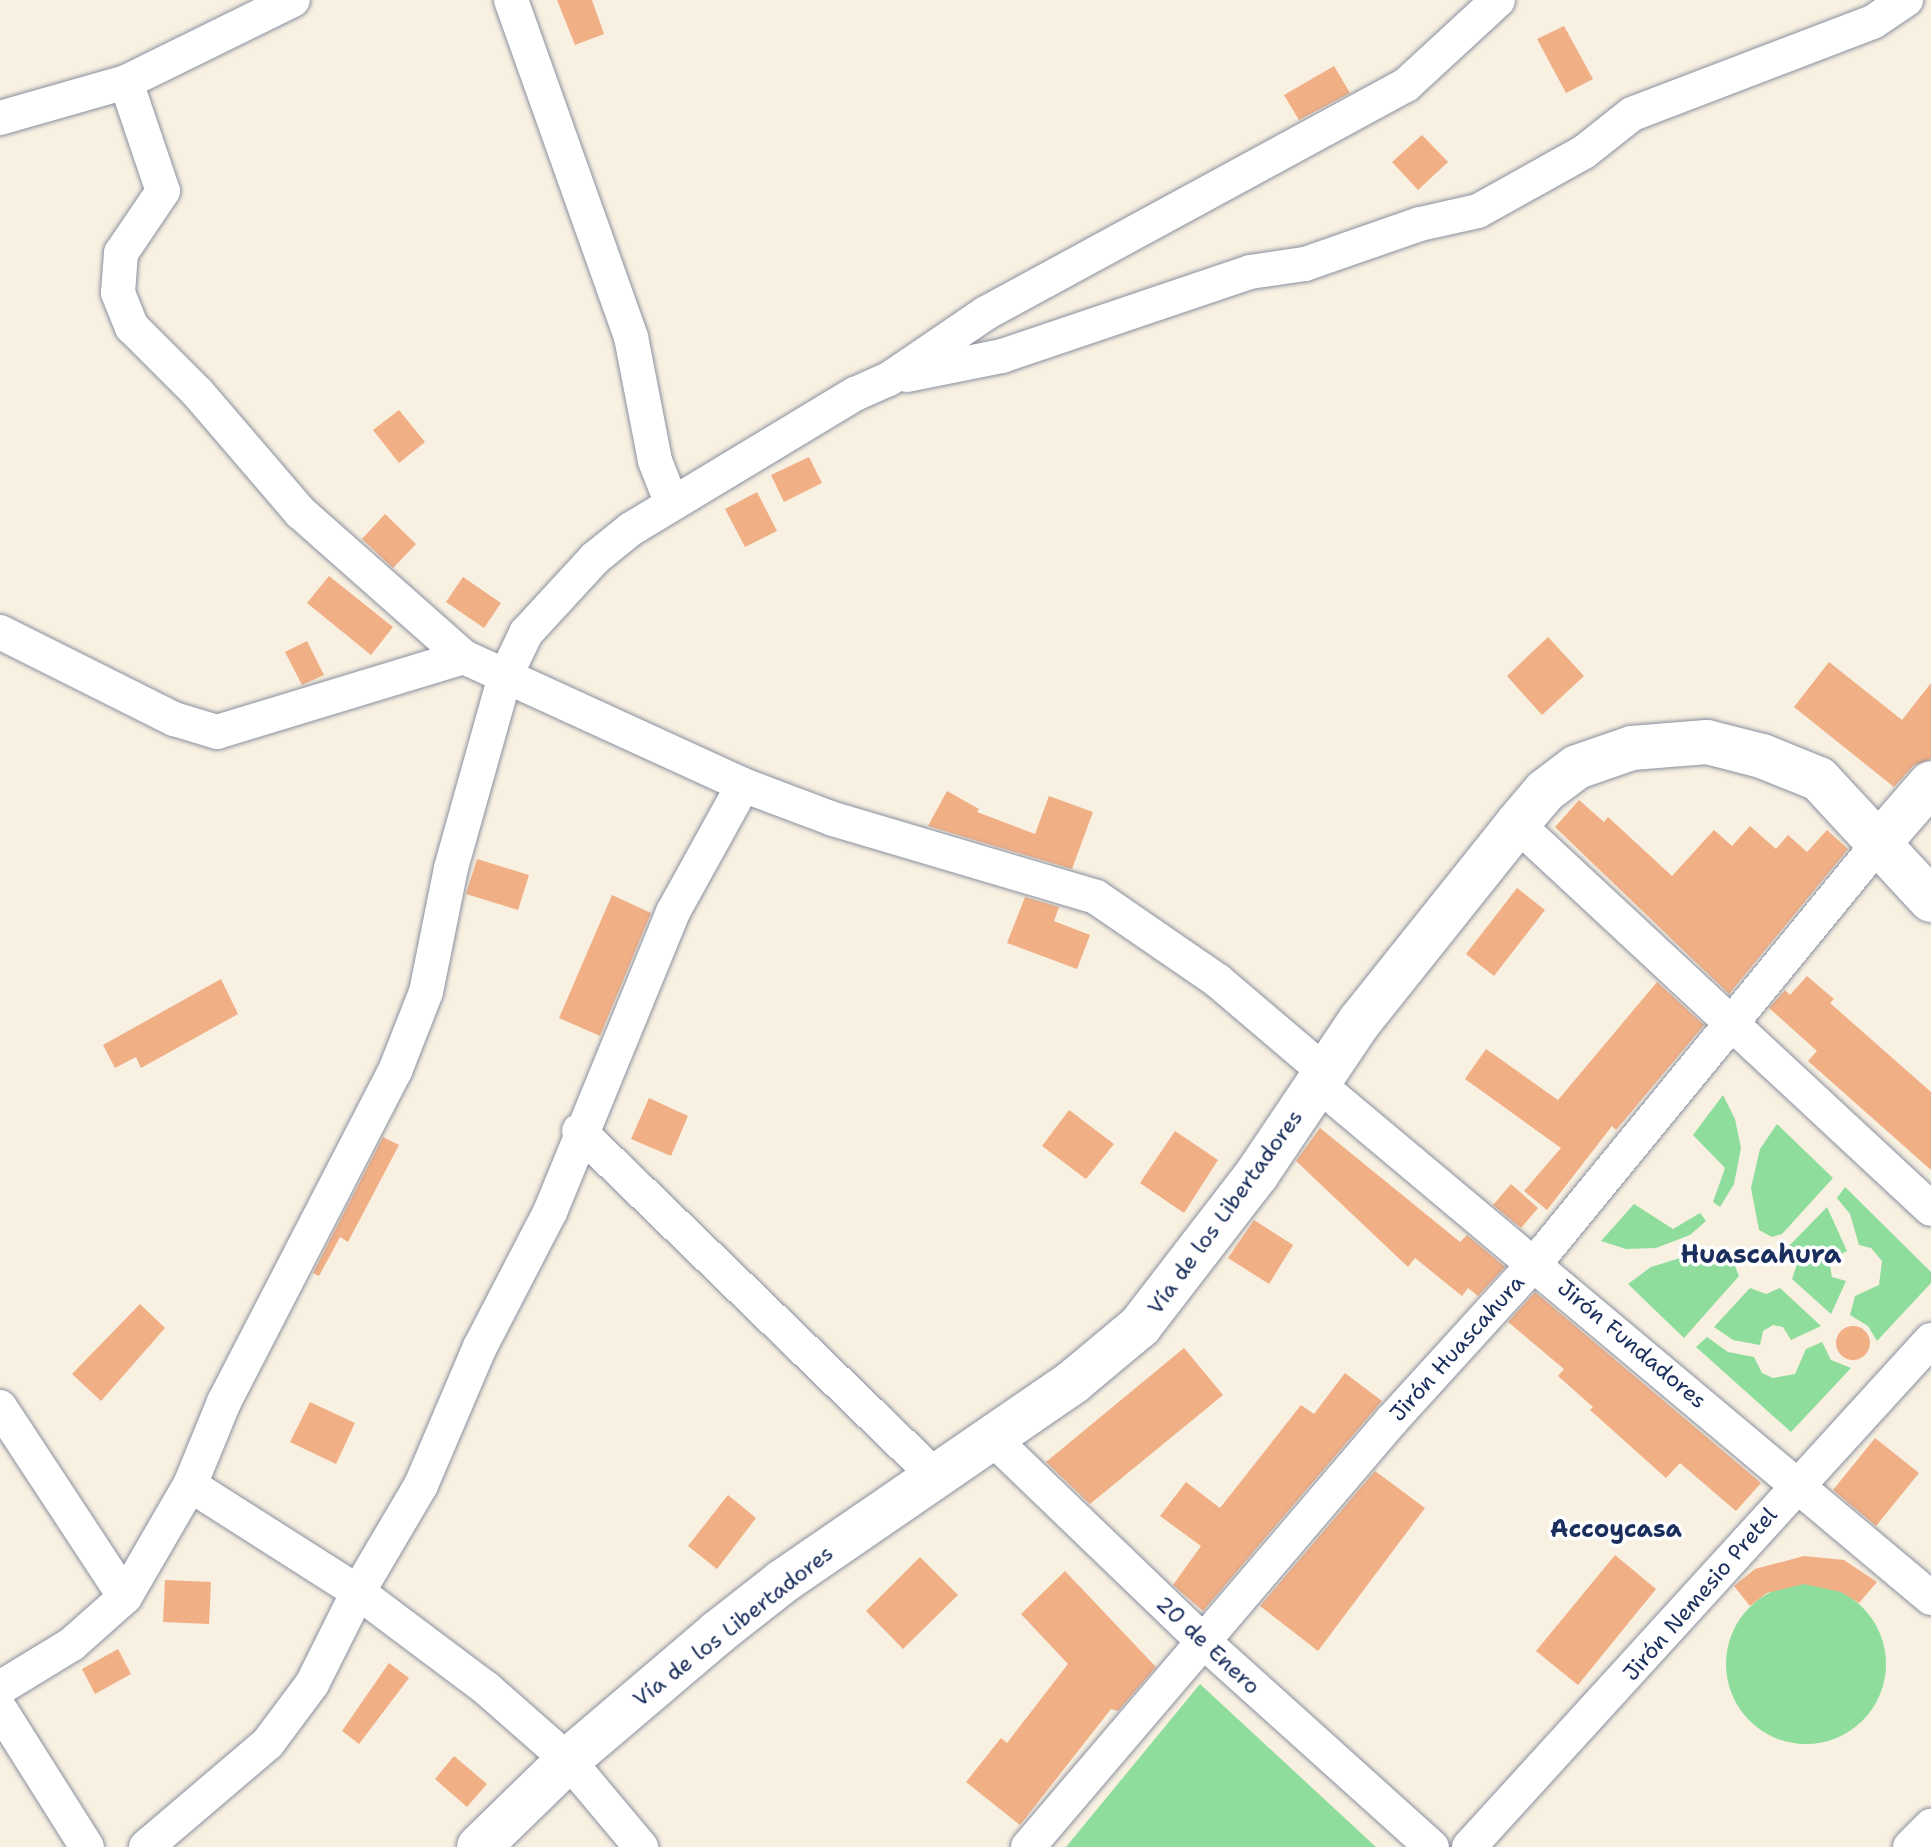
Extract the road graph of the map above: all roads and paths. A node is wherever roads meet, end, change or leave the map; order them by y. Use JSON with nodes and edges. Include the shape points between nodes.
{"nodes":[{"id":1,"x":293,"y":0,"type":"edge"},
{"id":2,"x":511,"y":0,"type":"edge"},
{"id":3,"x":1498,"y":0,"type":"edge"},
{"id":4,"x":1906,"y":0,"type":"edge"},
{"id":5,"x":126,"y":82,"type":"junction"},
{"id":6,"x":0,"y":118,"type":"edge"},
{"id":7,"x":889,"y":379,"type":"junction"},
{"id":8,"x":672,"y":504,"type":"junction"},
{"id":9,"x":0,"y":632,"type":"edge"},
{"id":10,"x":464,"y":657,"type":"junction"},
{"id":11,"x":504,"y":679,"type":"junction"},
{"id":12,"x":1931,"y":783,"type":"edge"},
{"id":13,"x":743,"y":785,"type":"junction"},
{"id":14,"x":1517,"y":824,"type":"junction"},
{"id":15,"x":1879,"y":843,"type":"junction"},
{"id":16,"x":1931,"y":900,"type":"edge"},
{"id":17,"x":1732,"y":1022,"type":"junction"},
{"id":18,"x":1322,"y":1078,"type":"junction"},
{"id":19,"x":579,"y":1131,"type":"junction"},
{"id":20,"x":1931,"y":1209,"type":"edge"},
{"id":21,"x":1536,"y":1262,"type":"junction"},
{"id":22,"x":1931,"y":1340,"type":"edge"},
{"id":23,"x":0,"y":1407,"type":"edge"},
{"id":24,"x":991,"y":1437,"type":"junction"},
{"id":25,"x":935,"y":1476,"type":"junction"},
{"id":26,"x":1797,"y":1484,"type":"junction"},
{"id":27,"x":190,"y":1485,"type":"junction"},
{"id":28,"x":358,"y":1592,"type":"junction"},
{"id":29,"x":125,"y":1597,"type":"junction"},
{"id":30,"x":1931,"y":1598,"type":"edge"},
{"id":31,"x":1203,"y":1641,"type":"junction"},
{"id":32,"x":0,"y":1688,"type":"edge"},
{"id":33,"x":0,"y":1709,"type":"edge"},
{"id":34,"x":568,"y":1760,"type":"junction"},
{"id":35,"x":1931,"y":1826,"type":"edge"},
{"id":36,"x":87,"y":1847,"type":"edge"},
{"id":37,"x":146,"y":1847,"type":"edge"},
{"id":38,"x":479,"y":1847,"type":"edge"},
{"id":39,"x":641,"y":1847,"type":"edge"},
{"id":40,"x":1028,"y":1847,"type":"edge"},
{"id":41,"x":1432,"y":1847,"type":"edge"},
{"id":42,"x":1469,"y":1847,"type":"edge"},
{"id":43,"x":1910,"y":1847,"type":"edge"}],
"edges":[{"from":1,"to":5,"type":"street"},
{"from":2,"to":8,"type":"street","via":[[631,337],[655,461]]},
{"from":3,"to":7,"type":"street","via":[[1406,85],[986,313]]},
{"from":4,"to":7,"type":"street","via":[[1873,22],[1632,114],[1584,152],[1478,211],[1420,224],[1305,264],[1250,272],[1002,356]]},
{"from":5,"to":6,"type":"street"},
{"from":5,"to":10,"type":"street","name":"Jirón Fundadores","via":[[163,191],[121,253],[118,293],[132,327],[198,393],[300,512]]},
{"from":7,"to":8,"type":"street"},
{"from":8,"to":11,"type":"street","via":[[595,558],[526,633]]},
{"from":9,"to":10,"type":"street","via":[[174,719],[217,732]]},
{"from":10,"to":11,"type":"street","name":"Jirón Fundadores"},
{"from":11,"to":13,"type":"street","name":"Jirón Fundadores"},
{"from":11,"to":27,"type":"street","via":[[451,868],[421,1005],[395,1071],[224,1402]]},
{"from":12,"to":15,"type":"main road"},
{"from":13,"to":18,"type":"street","name":"Jirón Fundadores","via":[[833,819],[1096,897],[1218,981]]},
{"from":13,"to":19,"type":"street","via":[[673,912]]},
{"from":14,"to":15,"type":"main road","name":"Vía de los Libertadores","via":[[1545,791],[1577,767],[1632,748],[1707,742],[1819,779]]},
{"from":14,"to":17,"type":"street"},
{"from":14,"to":18,"type":"main road","name":"Vía de los Libertadores"},
{"from":15,"to":16,"type":"main road","name":"Vía de los Libertadores"},
{"from":15,"to":17,"type":"street","name":"Jirón Huascahura"},
{"from":17,"to":20,"type":"street"},
{"from":17,"to":21,"type":"street","name":"Jirón Huascahura"},
{"from":18,"to":21,"type":"street","name":"Jirón Fundadores"},
{"from":18,"to":24,"type":"main road","name":"Vía de los Libertadores","via":[[1140,1326],[1074,1381]]},
{"from":19,"to":25,"type":"street"},
{"from":19,"to":28,"type":"street","via":[[550,1212],[480,1347],[421,1485]]},
{"from":21,"to":26,"type":"street","name":"Jirón Fundadores"},
{"from":21,"to":31,"type":"street","name":"Jirón Huascahura"},
{"from":22,"to":26,"type":"street","name":"Jirón Nemesio Pretel"},
{"from":23,"to":29,"type":"street"},
{"from":24,"to":25,"type":"main road","name":"Vía de los Libertadores"},
{"from":24,"to":31,"type":"street","name":"20 de Enero"},
{"from":25,"to":34,"type":"main road","name":"Vía de los Libertadores","via":[[782,1582]]},
{"from":26,"to":30,"type":"street","name":"Jirón Fundadores"},
{"from":26,"to":42,"type":"street","name":"Jirón Nemesio Pretel"},
{"from":27,"to":28,"type":"street"},
{"from":27,"to":29,"type":"street"},
{"from":28,"to":34,"type":"street","via":[[486,1688]]},
{"from":28,"to":37,"type":"street","via":[[312,1684],[268,1743]]},
{"from":29,"to":32,"type":"street","via":[[72,1644]]},
{"from":31,"to":40,"type":"street","name":"Jirón Huascahura"},
{"from":31,"to":41,"type":"street","name":"20 de Enero"},
{"from":33,"to":36,"type":"street"},
{"from":34,"to":38,"type":"main road","name":"Vía de los Libertadores"},
{"from":34,"to":39,"type":"street"},
{"from":35,"to":43,"type":"street"}]}
